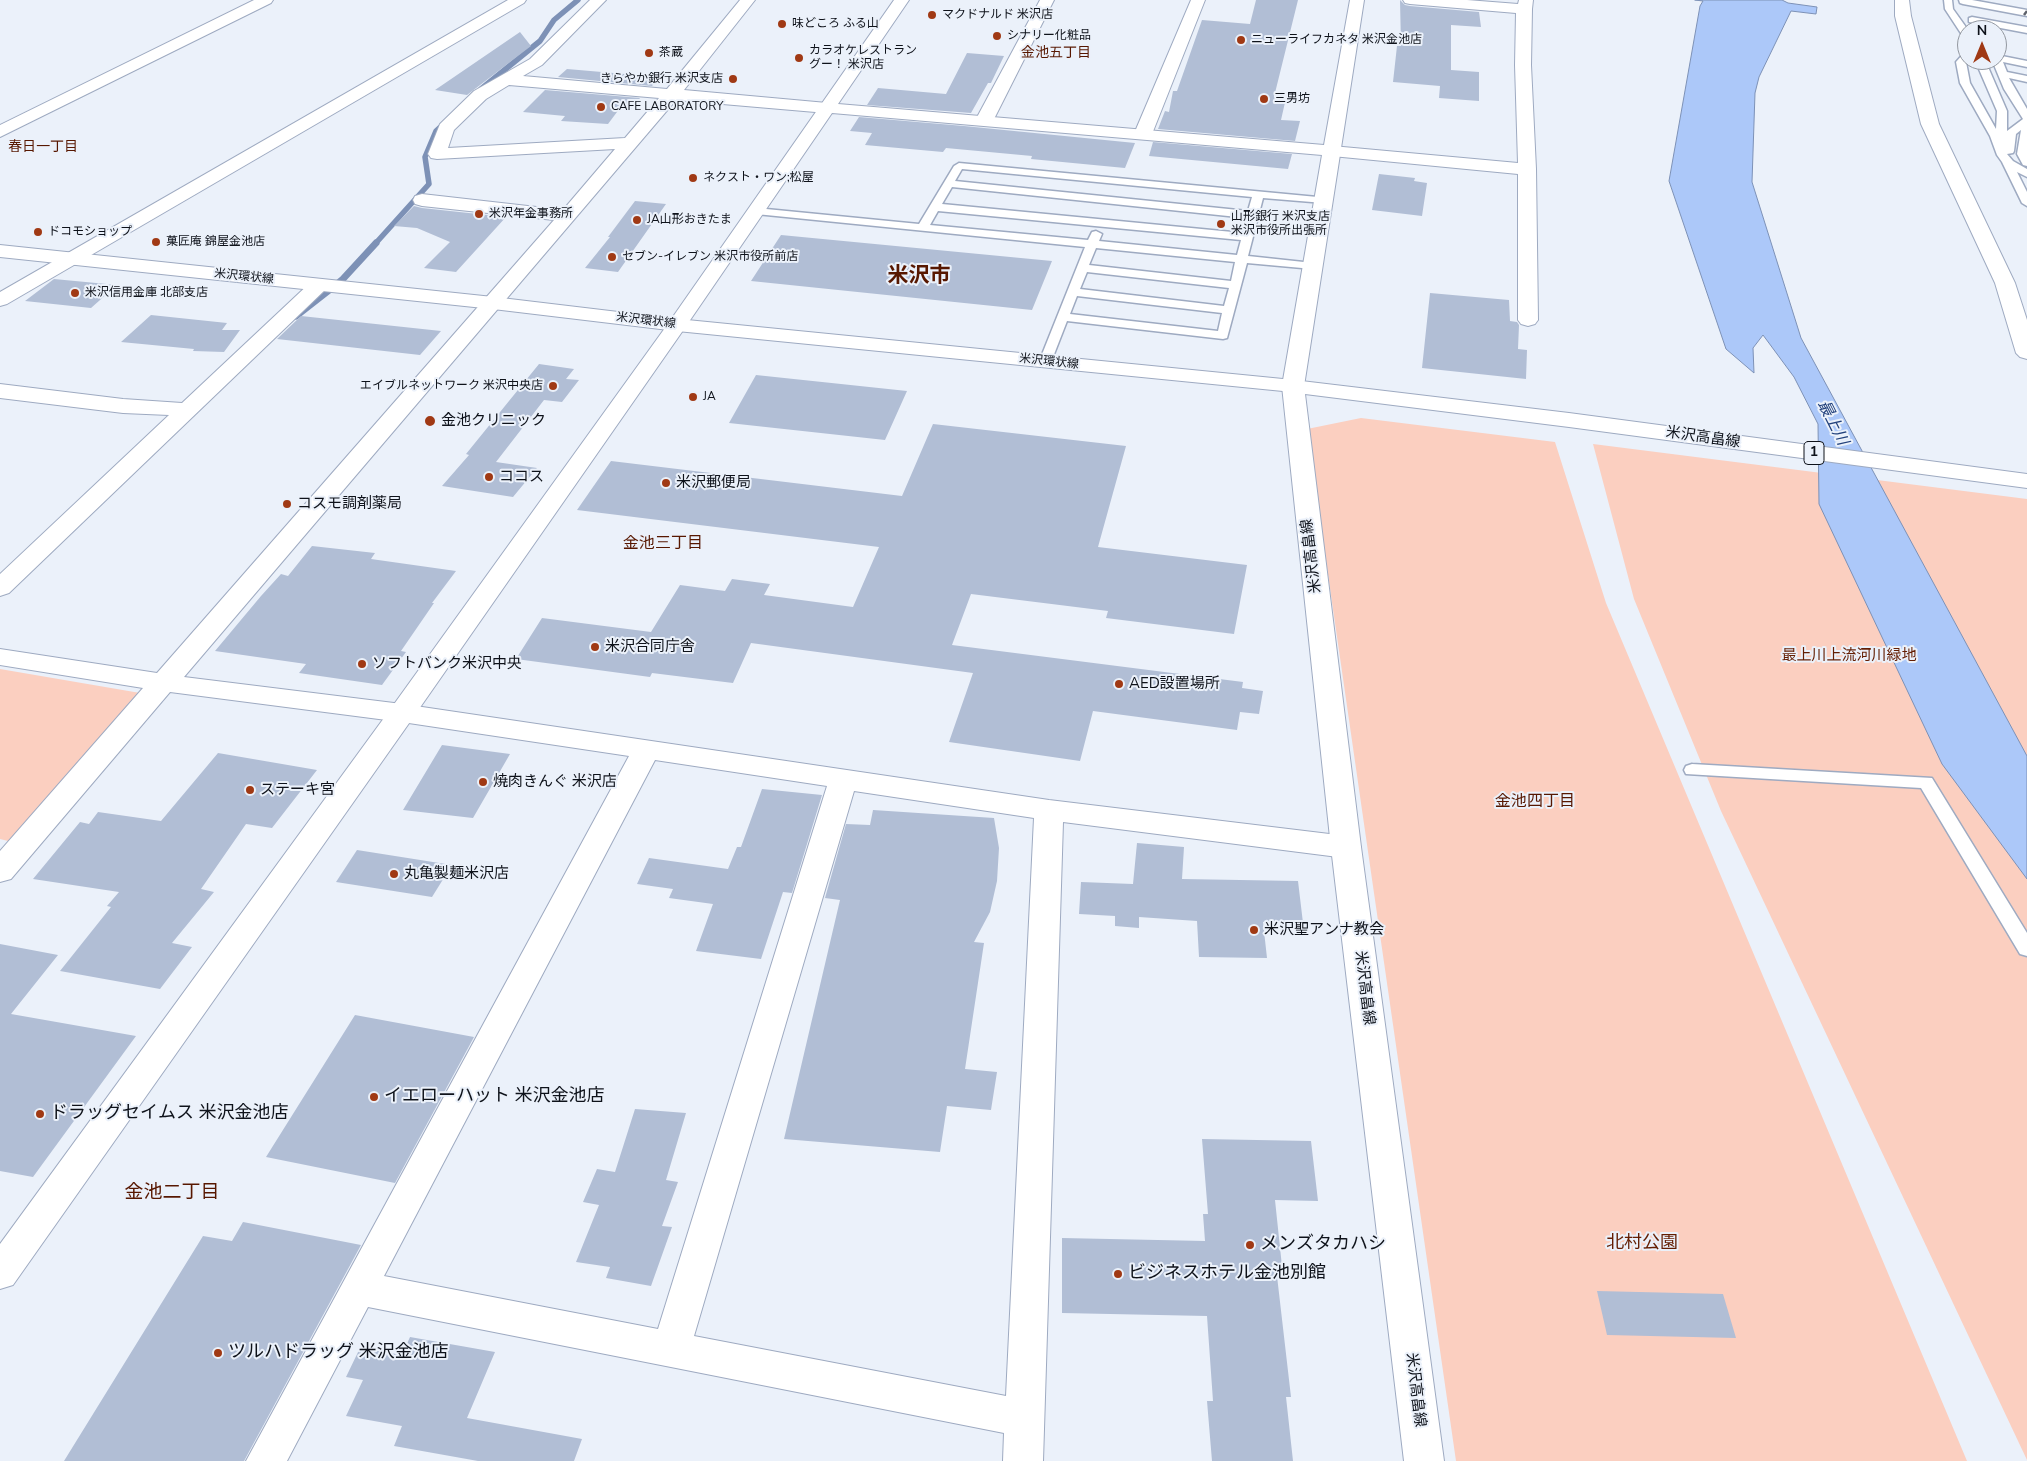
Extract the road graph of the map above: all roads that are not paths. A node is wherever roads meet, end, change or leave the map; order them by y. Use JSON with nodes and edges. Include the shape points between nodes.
{"nodes":[{"id":1,"x":266,"y":0,"type":"edge"},
{"id":2,"x":519,"y":0,"type":"edge"},
{"id":3,"x":599,"y":0,"type":"edge"},
{"id":4,"x":748,"y":0,"type":"edge"},
{"id":5,"x":902,"y":0,"type":"edge"},
{"id":6,"x":1047,"y":0,"type":"edge"},
{"id":7,"x":1198,"y":0,"type":"edge"},
{"id":8,"x":1357,"y":0,"type":"edge"},
{"id":9,"x":1410,"y":0,"type":"edge"},
{"id":10,"x":1902,"y":0,"type":"edge"},
{"id":11,"x":1948,"y":0,"type":"edge"},
{"id":12,"x":1960,"y":0,"type":"edge"},
{"id":13,"x":1979,"y":0,"type":"edge"},
{"id":14,"x":1525,"y":4,"type":"edge"},
{"id":15,"x":2027,"y":9,"type":"edge"},
{"id":16,"x":2027,"y":14,"type":"edge"},
{"id":17,"x":1957,"y":20,"type":"edge"},
{"id":18,"x":1971,"y":20,"type":"edge"},
{"id":19,"x":2007,"y":31,"type":"edge"},
{"id":20,"x":2007,"y":32,"type":"edge"},
{"id":21,"x":2027,"y":34,"type":"edge"},
{"id":22,"x":2007,"y":61,"type":"edge"},
{"id":23,"x":2025,"y":65,"type":"edge"},
{"id":24,"x":1963,"y":70,"type":"edge"},
{"id":25,"x":1984,"y":70,"type":"edge"},
{"id":26,"x":1993,"y":70,"type":"edge"},
{"id":27,"x":2002,"y":70,"type":"edge"},
{"id":28,"x":2005,"y":78,"type":"junction"},
{"id":29,"x":2027,"y":79,"type":"edge"},
{"id":30,"x":508,"y":80,"type":"junction"},
{"id":31,"x":2026,"y":92,"type":"edge"},
{"id":32,"x":672,"y":94,"type":"junction"},
{"id":33,"x":827,"y":108,"type":"junction"},
{"id":34,"x":2027,"y":117,"type":"edge"},
{"id":35,"x":2027,"y":120,"type":"edge"},
{"id":36,"x":984,"y":121,"type":"junction"},
{"id":37,"x":2027,"y":125,"type":"edge"},
{"id":38,"x":2001,"y":129,"type":"junction"},
{"id":39,"x":0,"y":132,"type":"edge"},
{"id":40,"x":1143,"y":134,"type":"junction"},
{"id":41,"x":630,"y":143,"type":"junction"},
{"id":42,"x":1332,"y":151,"type":"junction"},
{"id":43,"x":2006,"y":154,"type":"junction"},
{"id":44,"x":2027,"y":162,"type":"edge"},
{"id":45,"x":1527,"y":169,"type":"junction"},
{"id":46,"x":2027,"y":169,"type":"edge"},
{"id":47,"x":2027,"y":174,"type":"edge"},
{"id":48,"x":1117,"y":181,"type":"junction"},
{"id":49,"x":949,"y":184,"type":"junction"},
{"id":50,"x":1258,"y":194,"type":"junction"},
{"id":51,"x":422,"y":200,"type":"dead end"},
{"id":52,"x":1109,"y":200,"type":"junction"},
{"id":53,"x":1324,"y":200,"type":"junction"},
{"id":54,"x":2027,"y":203,"type":"edge"},
{"id":55,"x":935,"y":208,"type":"junction"},
{"id":56,"x":756,"y":211,"type":"junction"},
{"id":57,"x":1253,"y":215,"type":"junction"},
{"id":58,"x":568,"y":216,"type":"junction"},
{"id":59,"x":1100,"y":223,"type":"junction"},
{"id":60,"x":923,"y":227,"type":"junction"},
{"id":61,"x":1247,"y":237,"type":"junction"},
{"id":62,"x":1092,"y":244,"type":"junction"},
{"id":63,"x":0,"y":251,"type":"edge"},
{"id":64,"x":70,"y":258,"type":"junction"},
{"id":65,"x":1242,"y":259,"type":"junction"},
{"id":66,"x":1313,"y":266,"type":"junction"},
{"id":67,"x":1082,"y":268,"type":"junction"},
{"id":68,"x":319,"y":285,"type":"junction"},
{"id":69,"x":1236,"y":285,"type":"junction"},
{"id":70,"x":1073,"y":292,"type":"junction"},
{"id":71,"x":0,"y":300,"type":"edge"},
{"id":72,"x":494,"y":303,"type":"junction"},
{"id":73,"x":1229,"y":310,"type":"junction"},
{"id":74,"x":1063,"y":317,"type":"junction"},
{"id":75,"x":1528,"y":320,"type":"dead end"},
{"id":76,"x":677,"y":325,"type":"junction"},
{"id":77,"x":2027,"y":353,"type":"edge"},
{"id":78,"x":1045,"y":362,"type":"junction"},
{"id":79,"x":1293,"y":386,"type":"junction"},
{"id":80,"x":0,"y":391,"type":"edge"},
{"id":81,"x":187,"y":410,"type":"junction"},
{"id":82,"x":2027,"y":481,"type":"edge"},
{"id":83,"x":0,"y":588,"type":"edge"},
{"id":84,"x":0,"y":657,"type":"edge"},
{"id":85,"x":164,"y":683,"type":"junction"},
{"id":86,"x":402,"y":713,"type":"junction"},
{"id":87,"x":646,"y":750,"type":"junction"},
{"id":88,"x":1692,"y":770,"type":"dead end"},
{"id":89,"x":844,"y":778,"type":"junction"},
{"id":90,"x":1049,"y":810,"type":"junction"},
{"id":91,"x":1346,"y":847,"type":"junction"},
{"id":92,"x":0,"y":871,"type":"edge"},
{"id":93,"x":2027,"y":948,"type":"edge"},
{"id":94,"x":0,"y":1272,"type":"edge"},
{"id":95,"x":359,"y":1288,"type":"junction"},
{"id":96,"x":672,"y":1348,"type":"junction"},
{"id":97,"x":1023,"y":1418,"type":"junction"},
{"id":98,"x":266,"y":1461,"type":"edge"},
{"id":99,"x":1023,"y":1461,"type":"edge"},
{"id":100,"x":1424,"y":1461,"type":"edge"}],
"edges":[{"from":1,"to":39,"type":"street"},
{"from":2,"to":64,"type":"street"},
{"from":3,"to":30,"type":"street","via":[[536,62]]},
{"from":4,"to":32,"type":"street"},
{"from":5,"to":33,"type":"street"},
{"from":6,"to":36,"type":"street"},
{"from":7,"to":40,"type":"street"},
{"from":8,"to":42,"type":"street"},
{"from":9,"to":14,"type":"street"},
{"from":10,"to":77,"type":"street","via":[[1903,16],[1930,124],[2005,283]]},
{"from":11,"to":17,"type":"lane"},
{"from":12,"to":16,"type":"lane"},
{"from":12,"to":18,"type":"lane"},
{"from":13,"to":15,"type":"lane"},
{"from":14,"to":45,"type":"street","via":[[1523,65]]},
{"from":19,"to":21,"type":"lane"},
{"from":20,"to":21,"type":"lane"},
{"from":22,"to":23,"type":"lane"},
{"from":24,"to":43,"type":"lane","via":[[1965,83]]},
{"from":25,"to":38,"type":"lane","via":[[2002,111]]},
{"from":26,"to":38,"type":"lane","via":[[2009,112]]},
{"from":27,"to":28,"type":"lane"},
{"from":28,"to":29,"type":"lane"},
{"from":28,"to":31,"type":"lane"},
{"from":28,"to":34,"type":"lane"},
{"from":30,"to":32,"type":"street"},
{"from":30,"to":41,"type":"street","via":[[480,96],[446,128],[437,154]]},
{"from":32,"to":33,"type":"street"},
{"from":32,"to":41,"type":"street"},
{"from":33,"to":36,"type":"street"},
{"from":33,"to":56,"type":"street"},
{"from":35,"to":43,"type":"lane","via":[[2011,133]]},
{"from":36,"to":40,"type":"street"},
{"from":37,"to":44,"type":"lane","via":[[2022,154]]},
{"from":38,"to":43,"type":"lane"},
{"from":40,"to":42,"type":"street"},
{"from":41,"to":58,"type":"street"},
{"from":42,"to":45,"type":"street"},
{"from":42,"to":53,"type":"street"},
{"from":43,"to":46,"type":"lane"},
{"from":43,"to":47,"type":"lane","via":[[2009,163]]},
{"from":43,"to":54,"type":"lane"},
{"from":45,"to":75,"type":"street"},
{"from":48,"to":49,"type":"lane","via":[[959,166]]},
{"from":48,"to":50,"type":"lane"},
{"from":48,"to":52,"type":"lane"},
{"from":49,"to":52,"type":"lane"},
{"from":49,"to":55,"type":"lane"},
{"from":50,"to":53,"type":"lane"},
{"from":50,"to":57,"type":"lane"},
{"from":51,"to":58,"type":"street"},
{"from":52,"to":57,"type":"lane"},
{"from":52,"to":59,"type":"lane"},
{"from":53,"to":66,"type":"street"},
{"from":55,"to":59,"type":"lane"},
{"from":55,"to":60,"type":"lane"},
{"from":56,"to":60,"type":"lane"},
{"from":56,"to":76,"type":"street"},
{"from":57,"to":61,"type":"lane"},
{"from":58,"to":72,"type":"street"},
{"from":59,"to":61,"type":"lane"},
{"from":59,"to":62,"type":"lane"},
{"from":60,"to":62,"type":"lane"},
{"from":61,"to":65,"type":"lane"},
{"from":62,"to":65,"type":"lane"},
{"from":62,"to":67,"type":"lane"},
{"from":63,"to":64,"type":"street","name":"米沢環状線"},
{"from":64,"to":68,"type":"street","name":"米沢環状線"},
{"from":64,"to":71,"type":"street"},
{"from":65,"to":66,"type":"lane"},
{"from":65,"to":69,"type":"lane"},
{"from":66,"to":79,"type":"street"},
{"from":67,"to":69,"type":"lane"},
{"from":67,"to":70,"type":"lane"},
{"from":68,"to":72,"type":"street","name":"米沢環状線"},
{"from":68,"to":81,"type":"street"},
{"from":69,"to":73,"type":"lane"},
{"from":70,"to":73,"type":"lane"},
{"from":70,"to":74,"type":"lane"},
{"from":72,"to":76,"type":"street","name":"米沢環状線"},
{"from":72,"to":85,"type":"street"},
{"from":73,"to":74,"type":"lane","via":[[1223,335]]},
{"from":74,"to":78,"type":"lane"},
{"from":76,"to":78,"type":"street","name":"米沢環状線"},
{"from":76,"to":86,"type":"street"},
{"from":78,"to":79,"type":"street","name":"米沢環状線"},
{"from":79,"to":82,"type":"street","name":"米沢高畠線","number":"1"},
{"from":79,"to":91,"type":"street","name":"米沢高畠線"},
{"from":80,"to":81,"type":"street"},
{"from":81,"to":83,"type":"street"},
{"from":84,"to":85,"type":"street"},
{"from":85,"to":86,"type":"street"},
{"from":85,"to":92,"type":"street"},
{"from":86,"to":87,"type":"street"},
{"from":86,"to":94,"type":"street"},
{"from":87,"to":89,"type":"street"},
{"from":87,"to":95,"type":"street"},
{"from":88,"to":93,"type":"lane","via":[[1926,782]]},
{"from":89,"to":90,"type":"street"},
{"from":89,"to":96,"type":"street"},
{"from":90,"to":91,"type":"street"},
{"from":90,"to":97,"type":"street"},
{"from":91,"to":100,"type":"street","name":"米沢高畠線"},
{"from":95,"to":96,"type":"street"},
{"from":95,"to":98,"type":"street"},
{"from":96,"to":97,"type":"street"},
{"from":97,"to":99,"type":"street"}]}
